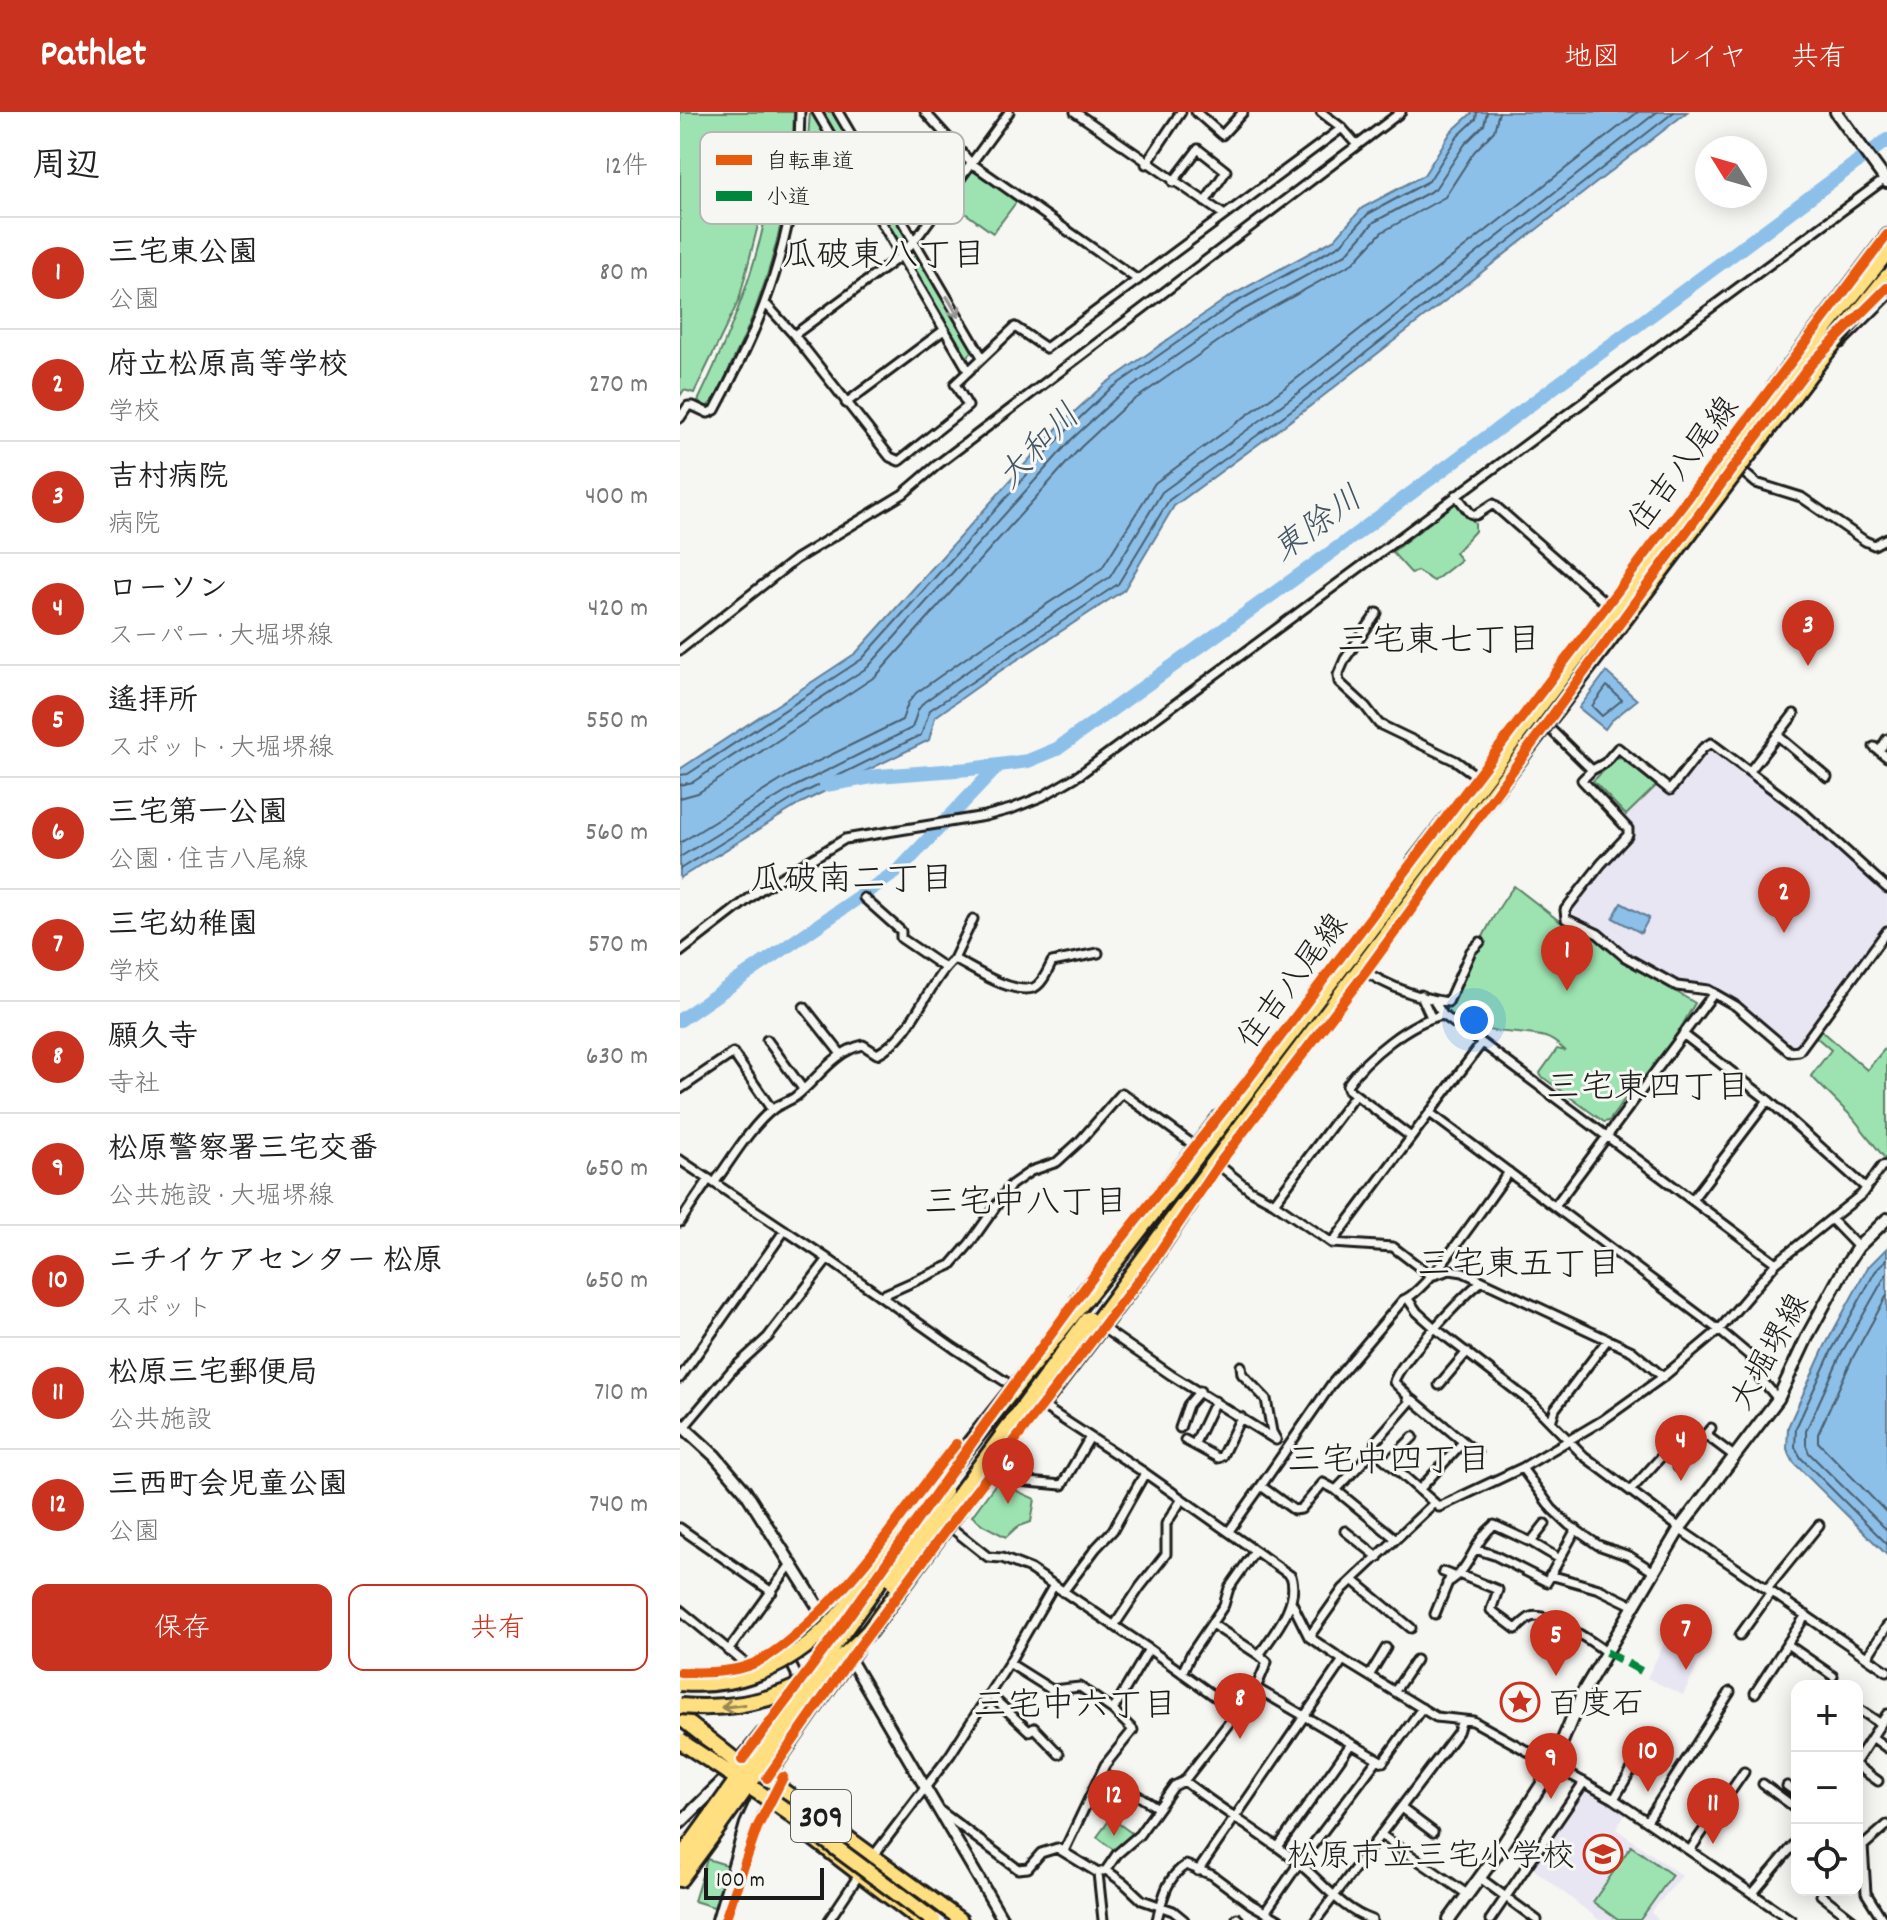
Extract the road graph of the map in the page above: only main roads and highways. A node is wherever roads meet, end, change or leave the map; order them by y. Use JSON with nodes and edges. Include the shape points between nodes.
{"nodes":[{"id":1,"x":1836,"y":112,"type":"edge"},
{"id":2,"x":1885,"y":179,"type":"edge"},
{"id":3,"x":1887,"y":235,"type":"edge"},
{"id":4,"x":1886,"y":253,"type":"edge"},
{"id":5,"x":1887,"y":277,"type":"edge"},
{"id":6,"x":1887,"y":288,"type":"edge"},
{"id":7,"x":1242,"y":1125,"type":"junction"},
{"id":8,"x":1887,"y":1219,"type":"edge"},
{"id":9,"x":1033,"y":1367,"type":"junction"},
{"id":10,"x":682,"y":1427,"type":"edge"},
{"id":11,"x":840,"y":1633,"type":"junction"},
{"id":12,"x":850,"y":1659,"type":"junction"},
{"id":13,"x":680,"y":1681,"type":"edge"},
{"id":14,"x":680,"y":1706,"type":"edge"},
{"id":15,"x":680,"y":1715,"type":"edge"},
{"id":16,"x":680,"y":1743,"type":"edge"},
{"id":17,"x":742,"y":1760,"type":"junction"},
{"id":18,"x":726,"y":1778,"type":"junction"},
{"id":19,"x":767,"y":1778,"type":"junction"},
{"id":20,"x":759,"y":1798,"type":"junction"},
{"id":21,"x":680,"y":1823,"type":"edge"},
{"id":22,"x":680,"y":1842,"type":"edge"},
{"id":23,"x":686,"y":1860,"type":"edge"},
{"id":24,"x":680,"y":1879,"type":"edge"},
{"id":25,"x":680,"y":1886,"type":"edge"},
{"id":26,"x":718,"y":1920,"type":"edge"},
{"id":27,"x":919,"y":1920,"type":"edge"},
{"id":28,"x":933,"y":1920,"type":"edge"},
{"id":29,"x":945,"y":1920,"type":"edge"},
{"id":30,"x":961,"y":1920,"type":"edge"},
{"id":31,"x":1449,"y":1920,"type":"edge"}],
"edges":[{"from":1,"to":2,"type":"main road"},
{"from":3,"to":11,"type":"main road","name":"住吉八尾線","via":[[1529,711],[1112,1251]]},
{"from":4,"to":9,"type":"highway","bridge":true},
{"from":5,"to":7,"type":"highway","bridge":true},
{"from":6,"to":12,"type":"main road","name":"住吉八尾線","via":[[1812,363],[1218,1165],[1152,1263]]},
{"from":7,"to":14,"type":"highway","one_way":true,"bridge":true,"via":[[855,1646],[809,1681],[772,1698],[736,1707]]},
{"from":7,"to":23,"type":"highway","bridge":true,"via":[[1044,1376]]},
{"from":8,"to":31,"type":"main road","name":"大堀堺線","via":[[1858,1247],[1778,1399],[1680,1528],[1583,1692],[1534,1797]]},
{"from":9,"to":11,"type":"highway","bridge":true},
{"from":9,"to":13,"type":"highway","bridge":true,"via":[[820,1635],[765,1671],[727,1682]]},
{"from":10,"to":11,"type":"main road","via":[[745,1491]]},
{"from":11,"to":12,"type":"main road"},
{"from":11,"to":17,"type":"main road","name":"住吉八尾線"},
{"from":11,"to":22,"type":"highway","bridge":true},
{"from":11,"to":23,"type":"highway","bridge":true},
{"from":12,"to":19,"type":"main road","name":"住吉八尾線"},
{"from":15,"to":17,"type":"highway","number":"309"},
{"from":15,"to":29,"type":"highway","bridge":true},
{"from":16,"to":18,"type":"highway","number":"309"},
{"from":16,"to":28,"type":"highway","bridge":true,"via":[[781,1807]]},
{"from":17,"to":18,"type":"main road","name":"住吉八尾線"},
{"from":17,"to":19,"type":"highway","number":"309"},
{"from":18,"to":20,"type":"highway","number":"309"},
{"from":18,"to":21,"type":"main road","name":"住吉八尾線"},
{"from":19,"to":20,"type":"main road","name":"住吉八尾線"},
{"from":19,"to":30,"type":"highway","number":"309"},
{"from":20,"to":26,"type":"main road","name":"住吉八尾線","via":[[746,1824]]},
{"from":20,"to":27,"type":"highway","number":"309"},
{"from":23,"to":24,"type":"highway"},
{"from":23,"to":25,"type":"highway"}]}
